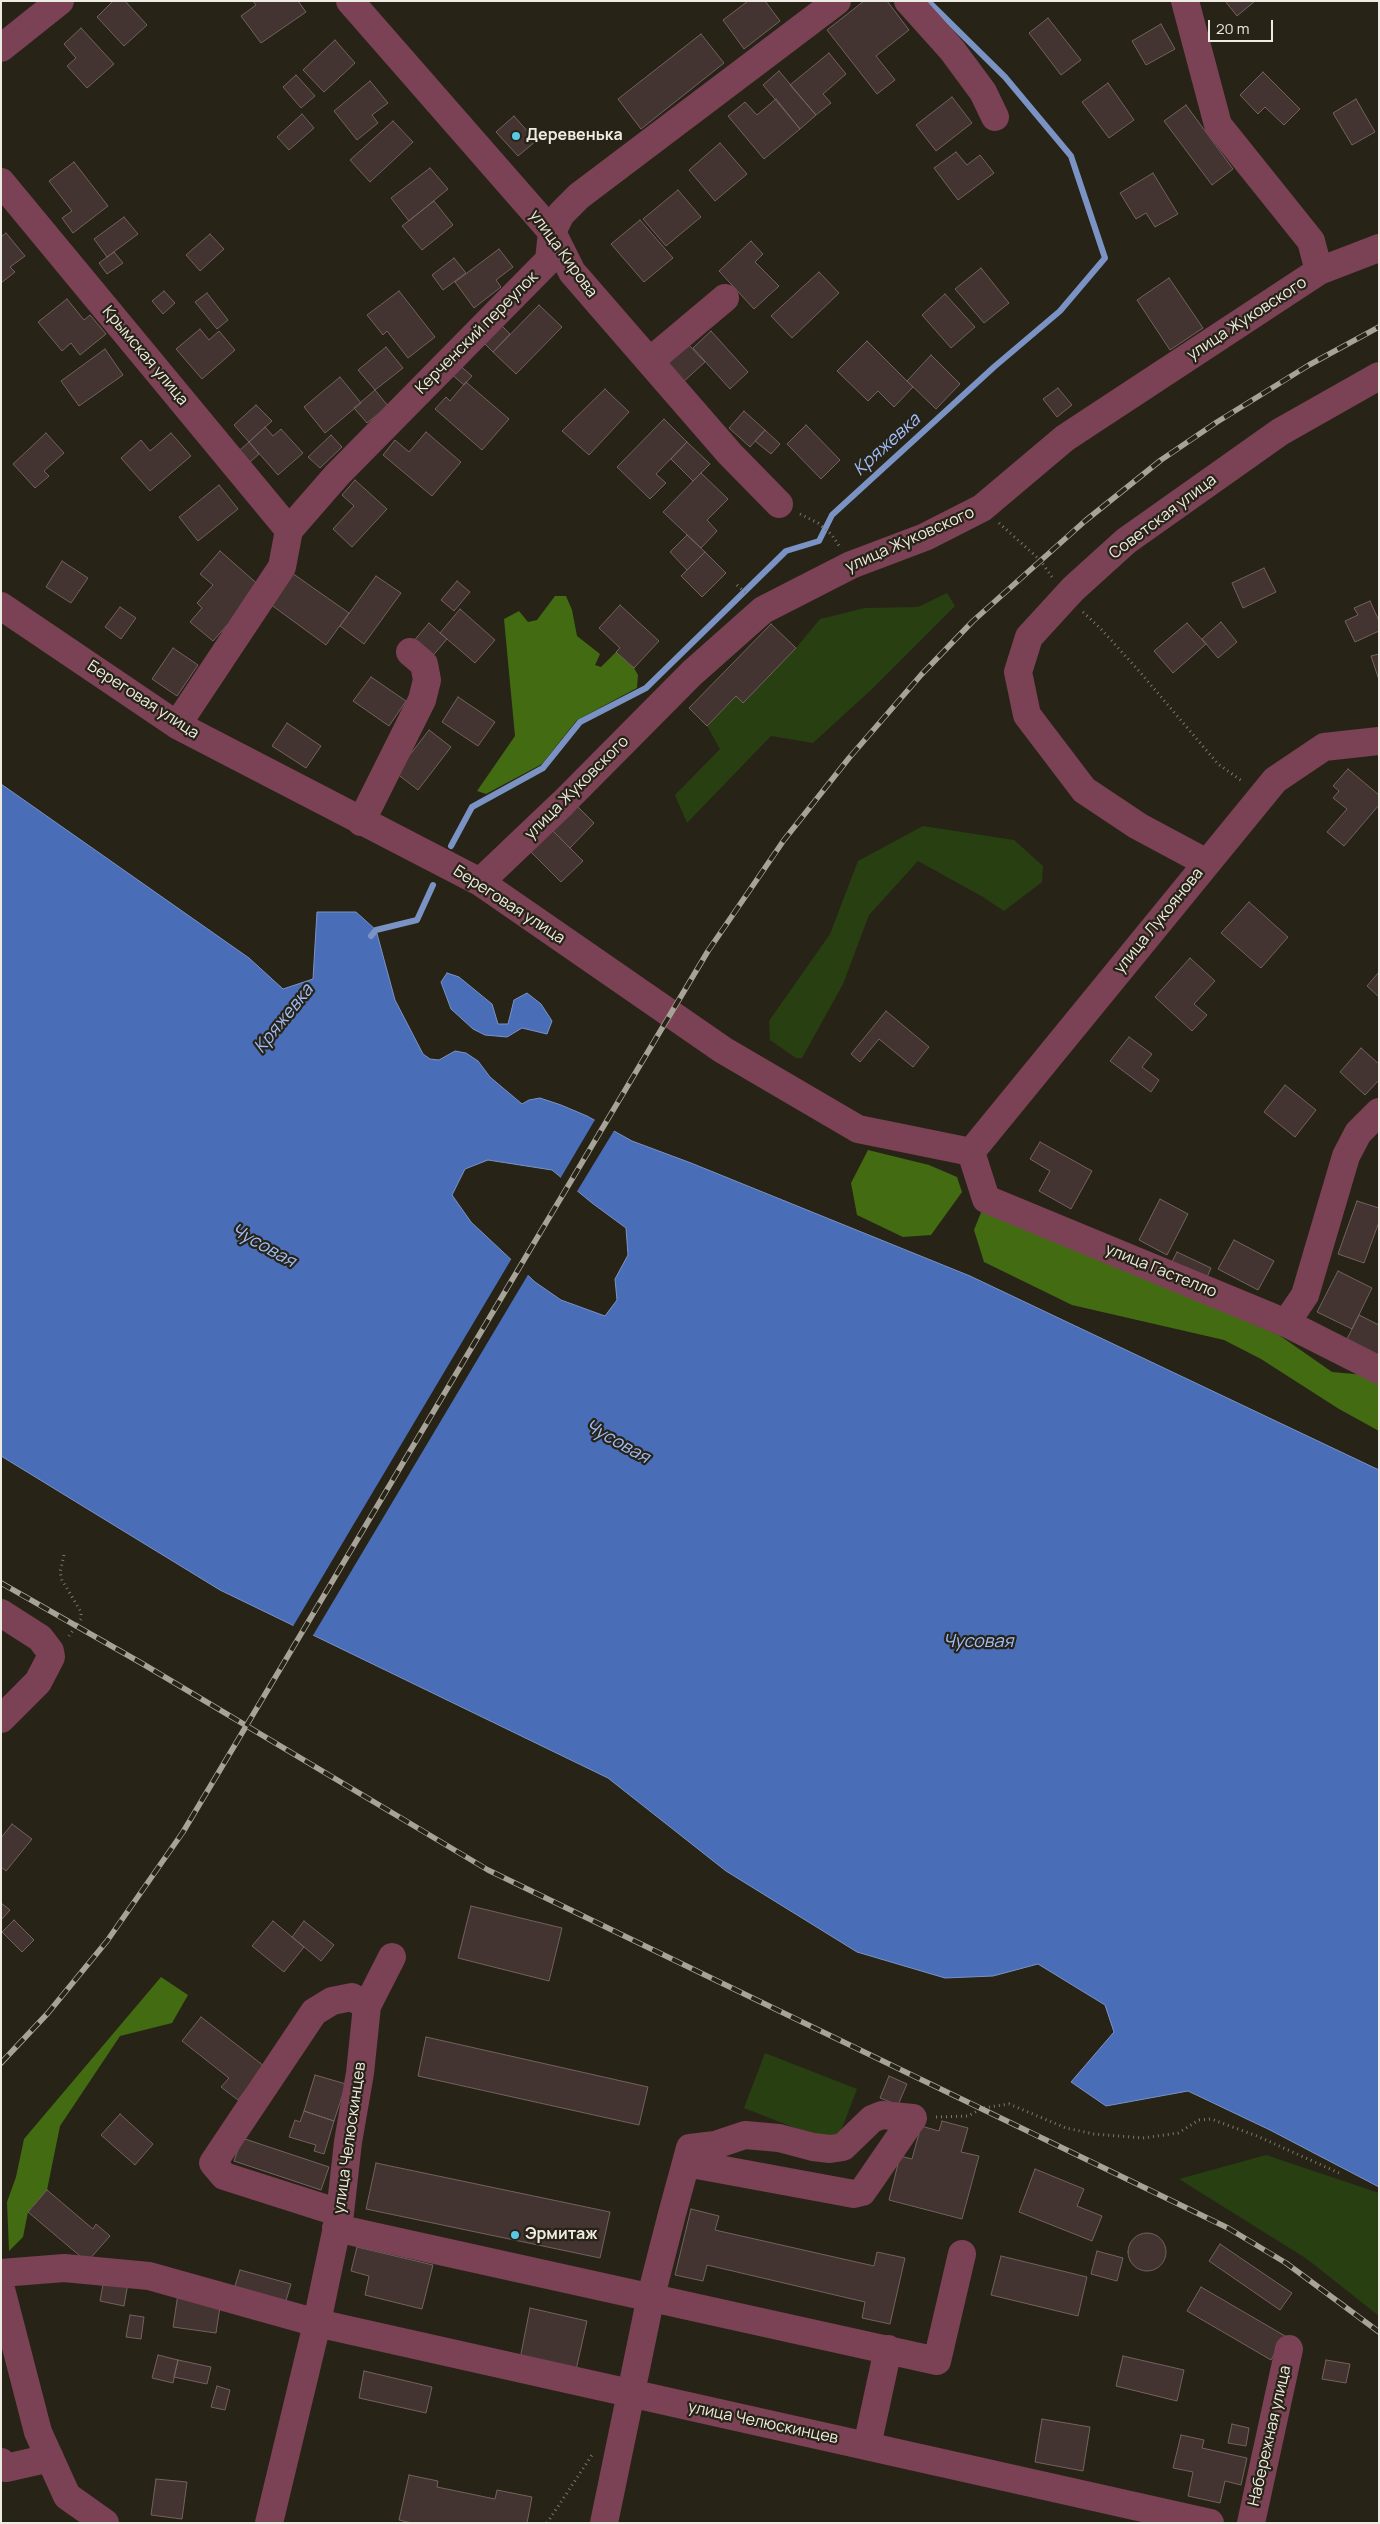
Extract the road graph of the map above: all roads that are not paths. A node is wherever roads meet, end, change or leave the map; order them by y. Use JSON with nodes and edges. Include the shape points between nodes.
{"nodes":[{"id":1,"x":60,"y":1,"type":"edge"},
{"id":2,"x":350,"y":1,"type":"edge"},
{"id":3,"x":837,"y":1,"type":"edge"},
{"id":4,"x":908,"y":1,"type":"edge"},
{"id":5,"x":1185,"y":1,"type":"edge"},
{"id":6,"x":1,"y":48,"type":"edge"},
{"id":7,"x":995,"y":117,"type":"dead end"},
{"id":8,"x":1,"y":182,"type":"edge"},
{"id":9,"x":552,"y":232,"type":"junction"},
{"id":10,"x":1379,"y":248,"type":"edge"},
{"id":11,"x":1319,"y":271,"type":"junction"},
{"id":12,"x":725,"y":298,"type":"dead end"},
{"id":13,"x":650,"y":361,"type":"junction"},
{"id":14,"x":1379,"y":376,"type":"edge"},
{"id":15,"x":779,"y":504,"type":"dead end"},
{"id":16,"x":289,"y":530,"type":"junction"},
{"id":17,"x":1,"y":606,"type":"edge"},
{"id":18,"x":410,"y":652,"type":"dead end"},
{"id":19,"x":176,"y":725,"type":"junction"},
{"id":20,"x":1377,"y":744,"type":"edge"},
{"id":21,"x":361,"y":822,"type":"junction"},
{"id":22,"x":1206,"y":863,"type":"junction"},
{"id":23,"x":480,"y":882,"type":"junction"},
{"id":24,"x":1379,"y":1112,"type":"edge"},
{"id":25,"x":971,"y":1152,"type":"junction"},
{"id":26,"x":1286,"y":1323,"type":"junction"},
{"id":27,"x":1379,"y":1370,"type":"edge"},
{"id":28,"x":1,"y":1613,"type":"edge"},
{"id":29,"x":1,"y":1719,"type":"edge"},
{"id":30,"x":392,"y":1957,"type":"dead end"},
{"id":31,"x":367,"y":2006,"type":"junction"},
{"id":32,"x":686,"y":2163,"type":"junction"},
{"id":33,"x":338,"y":2220,"type":"junction"},
{"id":34,"x":962,"y":2254,"type":"dead end"},
{"id":35,"x":1,"y":2273,"type":"edge"},
{"id":36,"x":1,"y":2289,"type":"edge"},
{"id":37,"x":651,"y":2296,"type":"junction"},
{"id":38,"x":317,"y":2323,"type":"junction"},
{"id":39,"x":7,"y":2346,"type":"edge"},
{"id":40,"x":888,"y":2349,"type":"junction"},
{"id":41,"x":1290,"y":2350,"type":"dead end"},
{"id":42,"x":632,"y":2394,"type":"junction"},
{"id":43,"x":866,"y":2446,"type":"junction"},
{"id":44,"x":50,"y":2458,"type":"junction"},
{"id":45,"x":3,"y":2466,"type":"edge"},
{"id":46,"x":104,"y":2523,"type":"edge"},
{"id":47,"x":269,"y":2523,"type":"edge"},
{"id":48,"x":604,"y":2523,"type":"edge"},
{"id":49,"x":1210,"y":2523,"type":"edge"},
{"id":50,"x":1250,"y":2523,"type":"edge"}],
"edges":[{"from":1,"to":6,"type":"street"},
{"from":2,"to":9,"type":"street","name":"улица Кирова"},
{"from":3,"to":9,"type":"street","name":"Керченский переулок","via":[[579,196],[561,214]]},
{"from":4,"to":7,"type":"street","via":[[952,50],[983,92]]},
{"from":5,"to":11,"type":"street","via":[[1218,125],[1311,241]]},
{"from":8,"to":16,"type":"street","name":"Крымская улица"},
{"from":9,"to":13,"type":"street","name":"улица Кирова","via":[[572,272]]},
{"from":9,"to":16,"type":"street","name":"Керченский переулок","via":[[549,260],[534,278],[400,410]]},
{"from":10,"to":11,"type":"street","name":"улица Жуковского"},
{"from":11,"to":23,"type":"street","name":"улица Жуковского","via":[[1065,438],[982,508],[925,537],[851,565],[764,610],[692,674]]},
{"from":12,"to":13,"type":"street"},
{"from":13,"to":15,"type":"street","name":"улица Кирова","via":[[730,454]]},
{"from":14,"to":22,"type":"street","name":"Советская улица","via":[[1280,432],[1126,541],[1029,637],[1018,672],[1027,715],[1084,790],[1138,826]]},
{"from":16,"to":19,"type":"street","via":[[282,567]]},
{"from":17,"to":19,"type":"street","name":"Береговая улица"},
{"from":18,"to":21,"type":"street","via":[[424,664],[427,680],[422,700]]},
{"from":19,"to":21,"type":"street","name":"Береговая улица"},
{"from":20,"to":22,"type":"street","name":"улица Лукоянова","via":[[1324,747],[1275,780]]},
{"from":21,"to":23,"type":"street","name":"Береговая улица"},
{"from":22,"to":25,"type":"street","name":"улица Лукоянова"},
{"from":23,"to":25,"type":"street","name":"Береговая улица","via":[[723,1050],[858,1129]]},
{"from":24,"to":26,"type":"street","via":[[1358,1133],[1346,1156],[1305,1295]]},
{"from":25,"to":26,"type":"street","name":"улица Гастелло","via":[[986,1199]]},
{"from":26,"to":27,"type":"street","name":"улица Гастелло"},
{"from":28,"to":29,"type":"street","via":[[40,1638],[51,1657],[38,1682]]},
{"from":30,"to":31,"type":"street","name":"улица Челюскинцев"},
{"from":31,"to":33,"type":"street","name":"улица Челюскинцев"},
{"from":31,"to":33,"type":"street","via":[[352,1997],[332,2001],[314,2012],[213,2163],[224,2176]]},
{"from":32,"to":32,"type":"street","via":[[690,2148],[702,2148],[745,2135],[830,2149],[844,2147],[872,2119],[882,2115],[913,2118],[862,2192],[854,2194]]},
{"from":32,"to":37,"type":"street"},
{"from":33,"to":37,"type":"street"},
{"from":33,"to":38,"type":"street","name":"улица Челюскинцев"},
{"from":34,"to":40,"type":"street","via":[[937,2361]]},
{"from":35,"to":38,"type":"street","via":[[64,2268],[149,2276]]},
{"from":36,"to":39,"type":"street"},
{"from":37,"to":40,"type":"street"},
{"from":37,"to":42,"type":"street"},
{"from":38,"to":42,"type":"street","name":"улица Челюскинцев"},
{"from":38,"to":47,"type":"street","name":"улица Челюскинцев"},
{"from":39,"to":44,"type":"street"},
{"from":40,"to":43,"type":"street"},
{"from":41,"to":50,"type":"street","name":"Набережная улица"},
{"from":42,"to":43,"type":"street","name":"улица Челюскинцев"},
{"from":42,"to":48,"type":"street"},
{"from":43,"to":49,"type":"street","name":"улица Челюскинцев"},
{"from":44,"to":45,"type":"street"},
{"from":44,"to":46,"type":"street","via":[[67,2496]]}]}
